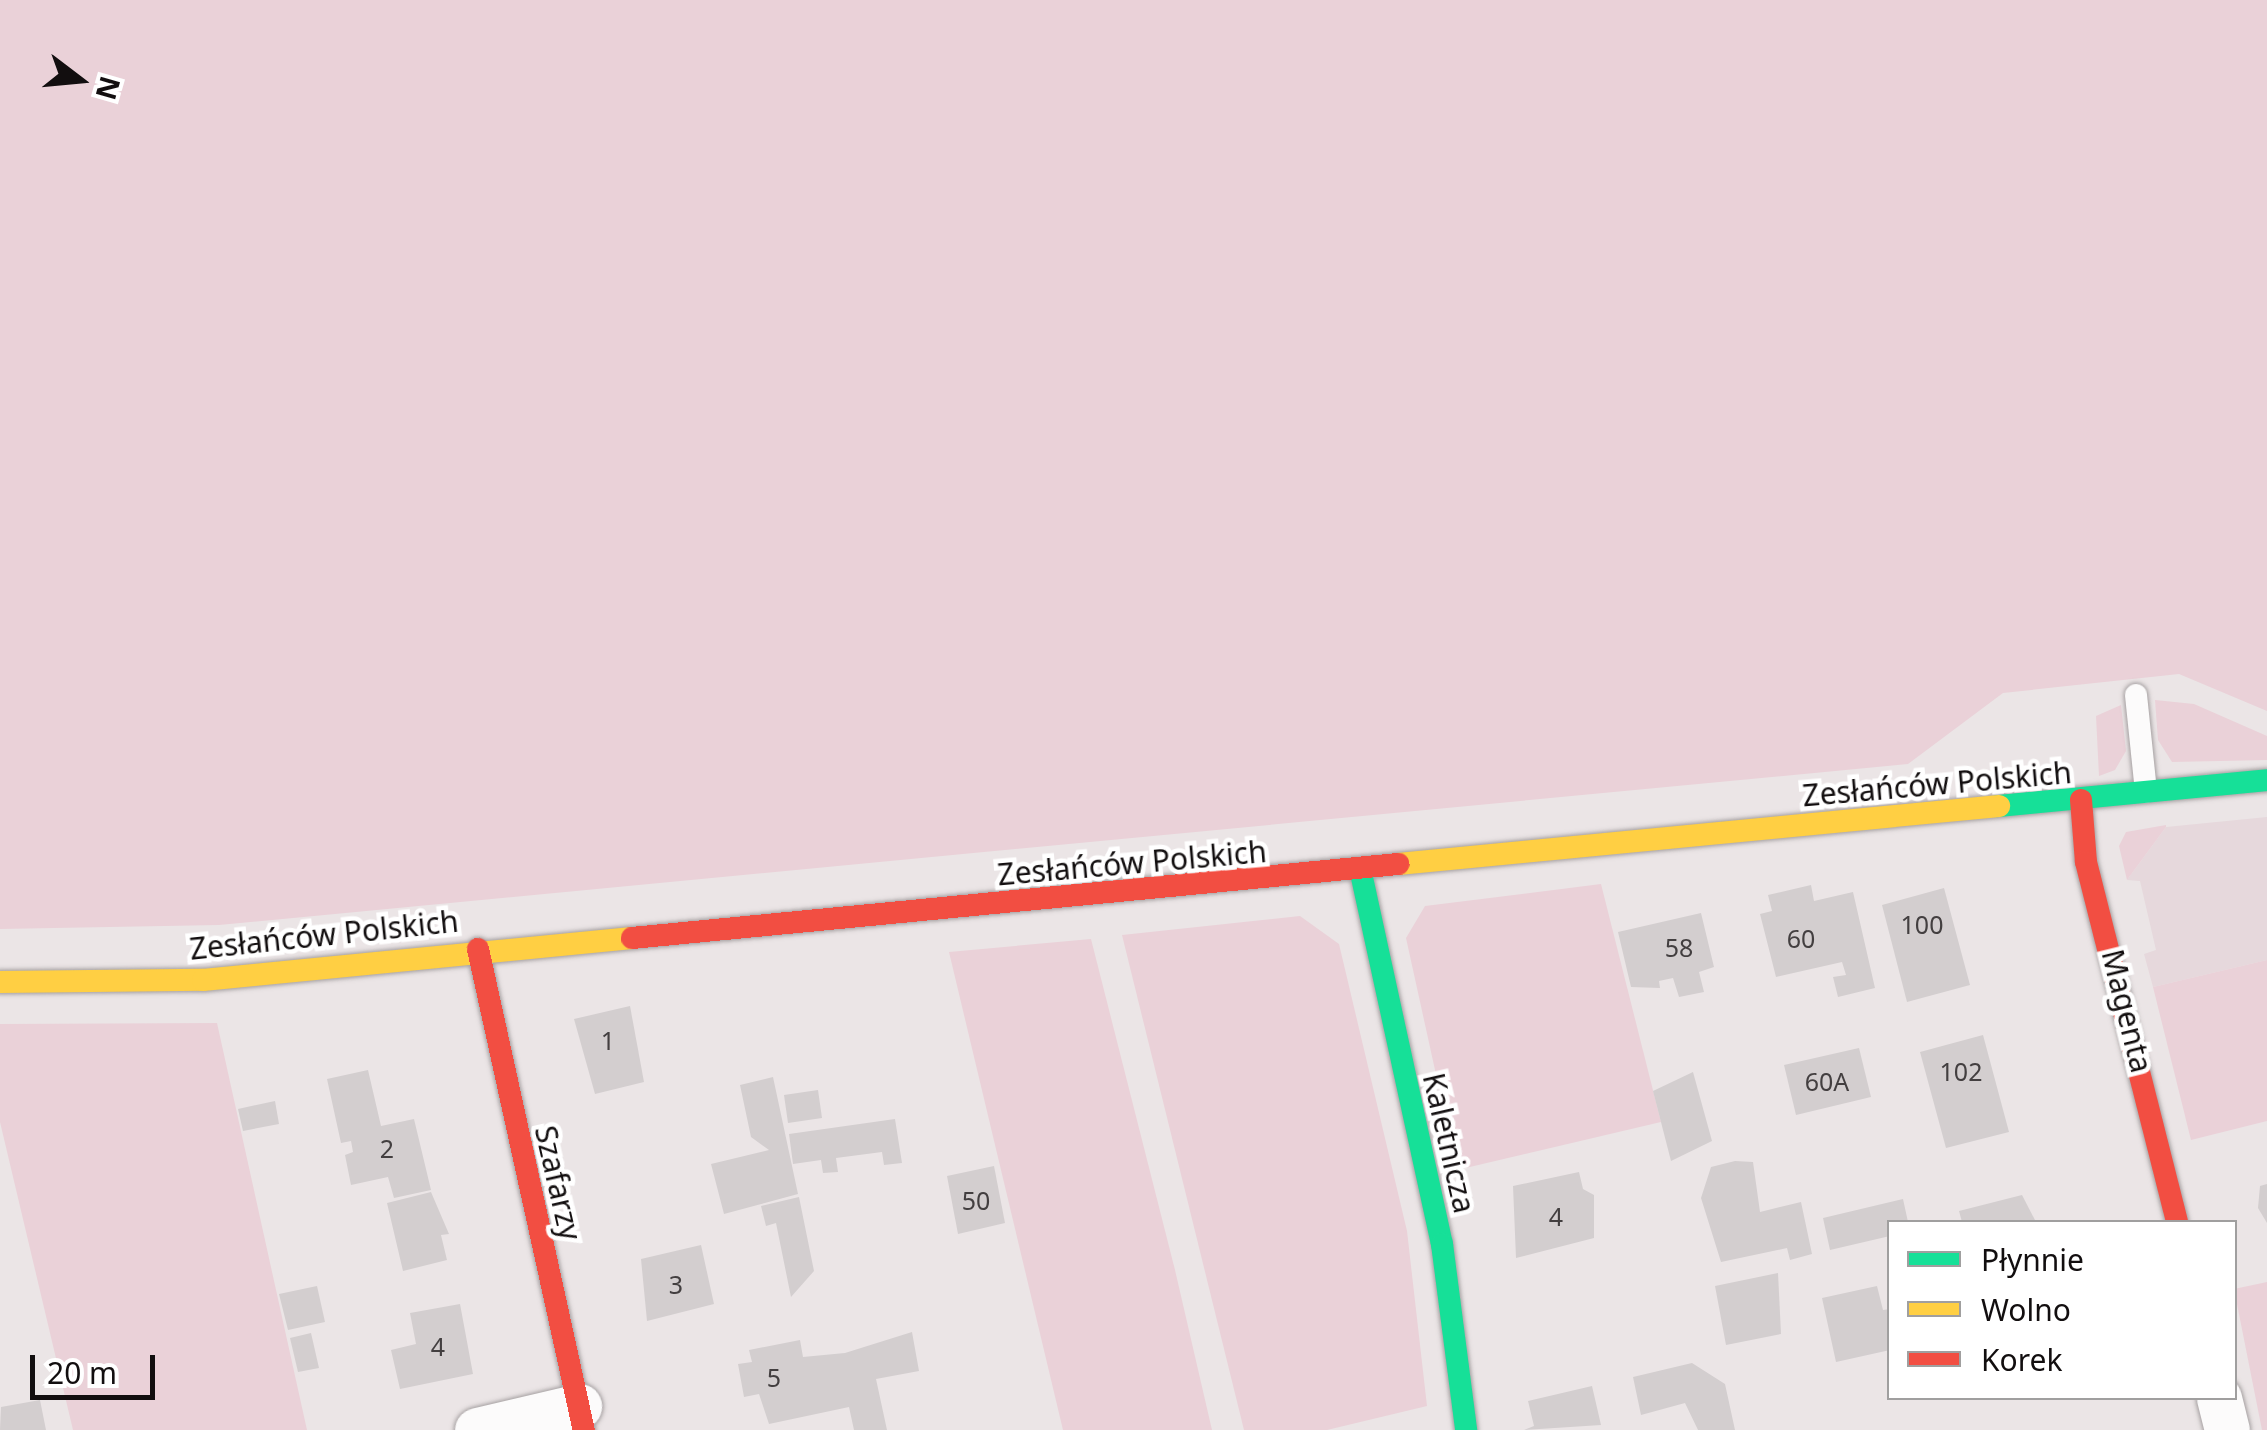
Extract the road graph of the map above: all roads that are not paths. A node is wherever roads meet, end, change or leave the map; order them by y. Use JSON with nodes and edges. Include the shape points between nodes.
{"nodes":[{"id":1,"x":2136,"y":695,"type":"dead end"},
{"id":2,"x":2267,"y":780,"type":"edge"},
{"id":3,"x":2146,"y":793,"type":"junction"},
{"id":4,"x":2082,"y":800,"type":"junction"},
{"id":5,"x":1361,"y":873,"type":"junction"},
{"id":6,"x":478,"y":948,"type":"junction"},
{"id":7,"x":0,"y":982,"type":"edge"},
{"id":8,"x":2177,"y":1220,"type":"edge"},
{"id":9,"x":2220,"y":1400,"type":"edge"},
{"id":10,"x":581,"y":1418,"type":"edge"},
{"id":11,"x":477,"y":1430,"type":"edge"},
{"id":12,"x":1466,"y":1430,"type":"edge"},
{"id":13,"x":2227,"y":1430,"type":"edge"}],
"edges":[{"from":1,"to":3,"type":"lane"},
{"from":2,"to":3,"type":"street","name":"Zesłańców Polskich"},
{"from":3,"to":4,"type":"street","name":"Zesłańców Polskich"},
{"from":4,"to":5,"type":"street","name":"Zesłańców Polskich"},
{"from":4,"to":8,"type":"street","name":"Magenta","via":[[2086,862]]},
{"from":5,"to":6,"type":"street","name":"Zesłańców Polskich"},
{"from":5,"to":12,"type":"street","name":"Kaletnicza","via":[[1439,1229]]},
{"from":6,"to":7,"type":"street","name":"Zesłańców Polskich","via":[[204,980]]},
{"from":6,"to":10,"type":"street","name":"Szafarzy"},
{"from":9,"to":13,"type":"street"},
{"from":10,"to":11,"type":"street"}]}
